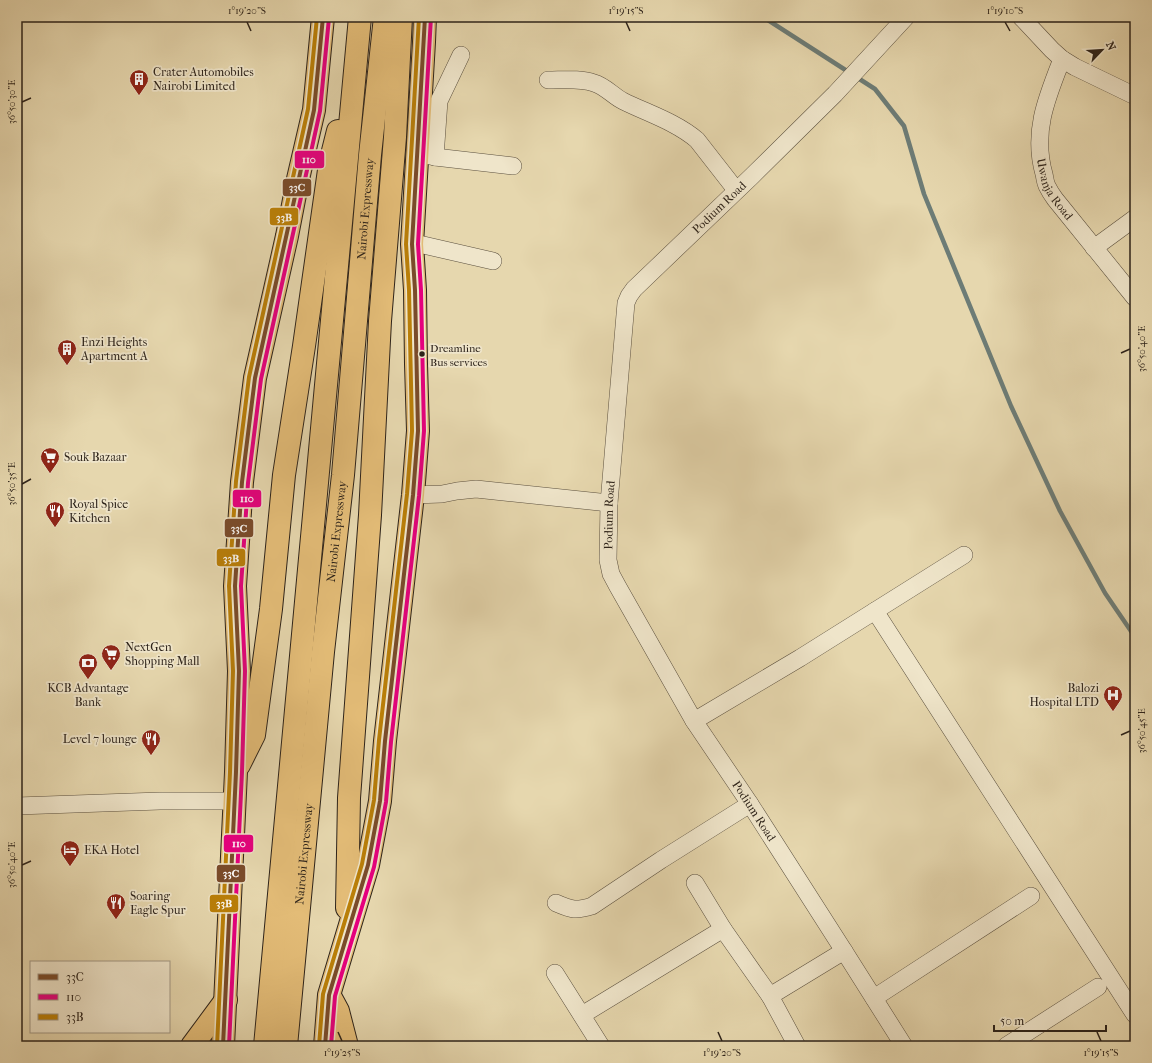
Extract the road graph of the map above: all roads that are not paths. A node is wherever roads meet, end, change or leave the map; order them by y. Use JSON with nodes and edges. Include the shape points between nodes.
{"nodes":[{"id":1,"x":323,"y":17,"type":"edge"},
{"id":2,"x":360,"y":17,"type":"edge"},
{"id":3,"x":385,"y":17,"type":"edge"},
{"id":4,"x":401,"y":17,"type":"edge"},
{"id":5,"x":425,"y":17,"type":"edge"},
{"id":6,"x":906,"y":17,"type":"edge"},
{"id":7,"x":1021,"y":17,"type":"edge"},
{"id":8,"x":358,"y":40,"type":"junction"},
{"id":9,"x":461,"y":55,"type":"dead end"},
{"id":10,"x":1062,"y":59,"type":"junction"},
{"id":11,"x":548,"y":80,"type":"dead end"},
{"id":12,"x":1135,"y":96,"type":"edge"},
{"id":13,"x":426,"y":155,"type":"junction"},
{"id":14,"x":513,"y":166,"type":"dead end"},
{"id":15,"x":736,"y":190,"type":"junction"},
{"id":16,"x":1135,"y":218,"type":"edge"},
{"id":17,"x":412,"y":244,"type":"junction"},
{"id":18,"x":1094,"y":248,"type":"junction"},
{"id":19,"x":493,"y":261,"type":"dead end"},
{"id":20,"x":1135,"y":298,"type":"edge"},
{"id":21,"x":413,"y":495,"type":"junction"},
{"id":22,"x":609,"y":503,"type":"junction"},
{"id":23,"x":964,"y":555,"type":"dead end"},
{"id":24,"x":875,"y":611,"type":"junction"},
{"id":25,"x":694,"y":721,"type":"junction"},
{"id":26,"x":236,"y":772,"type":"junction"},
{"id":27,"x":234,"y":802,"type":"junction"},
{"id":28,"x":750,"y":804,"type":"junction"},
{"id":29,"x":17,"y":806,"type":"edge"},
{"id":30,"x":297,"y":815,"type":"junction"},
{"id":31,"x":694,"y":884,"type":"dead end"},
{"id":32,"x":1031,"y":896,"type":"dead end"},
{"id":33,"x":556,"y":902,"type":"dead end"},
{"id":34,"x":723,"y":929,"type":"junction"},
{"id":35,"x":346,"y":939,"type":"junction"},
{"id":36,"x":844,"y":951,"type":"junction"},
{"id":37,"x":555,"y":973,"type":"dead end"},
{"id":38,"x":1098,"y":987,"type":"dead end"},
{"id":39,"x":329,"y":996,"type":"junction"},
{"id":40,"x":770,"y":996,"type":"junction"},
{"id":41,"x":874,"y":998,"type":"junction"},
{"id":42,"x":226,"y":1000,"type":"junction"},
{"id":43,"x":582,"y":1015,"type":"junction"},
{"id":44,"x":1135,"y":1015,"type":"edge"},
{"id":45,"x":192,"y":1046,"type":"edge"},
{"id":46,"x":223,"y":1046,"type":"edge"},
{"id":47,"x":265,"y":1046,"type":"edge"},
{"id":48,"x":286,"y":1046,"type":"edge"},
{"id":49,"x":325,"y":1046,"type":"edge"},
{"id":50,"x":347,"y":1046,"type":"edge"},
{"id":51,"x":602,"y":1046,"type":"edge"},
{"id":52,"x":797,"y":1046,"type":"edge"},
{"id":53,"x":904,"y":1046,"type":"edge"},
{"id":54,"x":1006,"y":1046,"type":"edge"}],
"edges":[{"from":1,"to":26,"type":"highway","via":[[314,110],[255,378],[242,482],[235,586],[239,671]]},
{"from":2,"to":8,"type":"highway","name":"Nairobi Expressway"},
{"from":3,"to":30,"type":"highway","name":"Nairobi Expressway","via":[[370,155],[343,475],[324,644]]},
{"from":4,"to":35,"type":"highway","via":[[350,798]]},
{"from":5,"to":13,"type":"highway"},
{"from":6,"to":15,"type":"street","name":"Podium Road","via":[[834,94]]},
{"from":7,"to":10,"type":"street"},
{"from":8,"to":26,"type":"highway","via":[[330,164],[284,475],[271,609],[254,735]]},
{"from":8,"to":30,"type":"highway","name":"Nairobi Expressway"},
{"from":9,"to":13,"type":"street","via":[[439,101]]},
{"from":10,"to":12,"type":"street"},
{"from":10,"to":18,"type":"street","name":"Uwanja Road","via":[[1042,116],[1039,138],[1041,163],[1047,185],[1055,199]]},
{"from":11,"to":15,"type":"street","via":[[583,80],[596,83],[622,101],[690,133]]},
{"from":13,"to":14,"type":"street"},
{"from":13,"to":17,"type":"highway"},
{"from":15,"to":22,"type":"street","name":"Podium Road","via":[[634,289],[626,303]]},
{"from":16,"to":18,"type":"street"},
{"from":17,"to":19,"type":"street"},
{"from":17,"to":21,"type":"highway","via":[[418,431]]},
{"from":18,"to":20,"type":"street","name":"Uwanja Road"},
{"from":21,"to":22,"type":"street","via":[[476,489]]},
{"from":21,"to":35,"type":"highway","via":[[380,801],[368,865]]},
{"from":22,"to":25,"type":"street","name":"Podium Road","via":[[608,560],[611,574]]},
{"from":23,"to":24,"type":"street"},
{"from":24,"to":25,"type":"street"},
{"from":24,"to":44,"type":"street"},
{"from":25,"to":28,"type":"street","name":"Podium Road"},
{"from":26,"to":27,"type":"highway"},
{"from":27,"to":29,"type":"street","via":[[160,801]]},
{"from":27,"to":42,"type":"highway"},
{"from":28,"to":33,"type":"street","via":[[592,906],[582,909],[568,908]]},
{"from":28,"to":36,"type":"street","name":"Podium Road"},
{"from":30,"to":47,"type":"highway","name":"Nairobi Expressway"},
{"from":30,"to":48,"type":"highway","name":"Nairobi Expressway"},
{"from":31,"to":34,"type":"street"},
{"from":32,"to":41,"type":"street"},
{"from":34,"to":40,"type":"street"},
{"from":34,"to":43,"type":"street"},
{"from":35,"to":39,"type":"highway"},
{"from":36,"to":40,"type":"street"},
{"from":36,"to":41,"type":"street","name":"Podium Road"},
{"from":37,"to":43,"type":"street"},
{"from":38,"to":54,"type":"street"},
{"from":39,"to":49,"type":"highway"},
{"from":39,"to":50,"type":"highway","via":[[338,1011]]},
{"from":40,"to":52,"type":"street"},
{"from":41,"to":53,"type":"street","name":"Podium Road"},
{"from":42,"to":45,"type":"highway"},
{"from":42,"to":46,"type":"highway"},
{"from":43,"to":51,"type":"street"}]}
